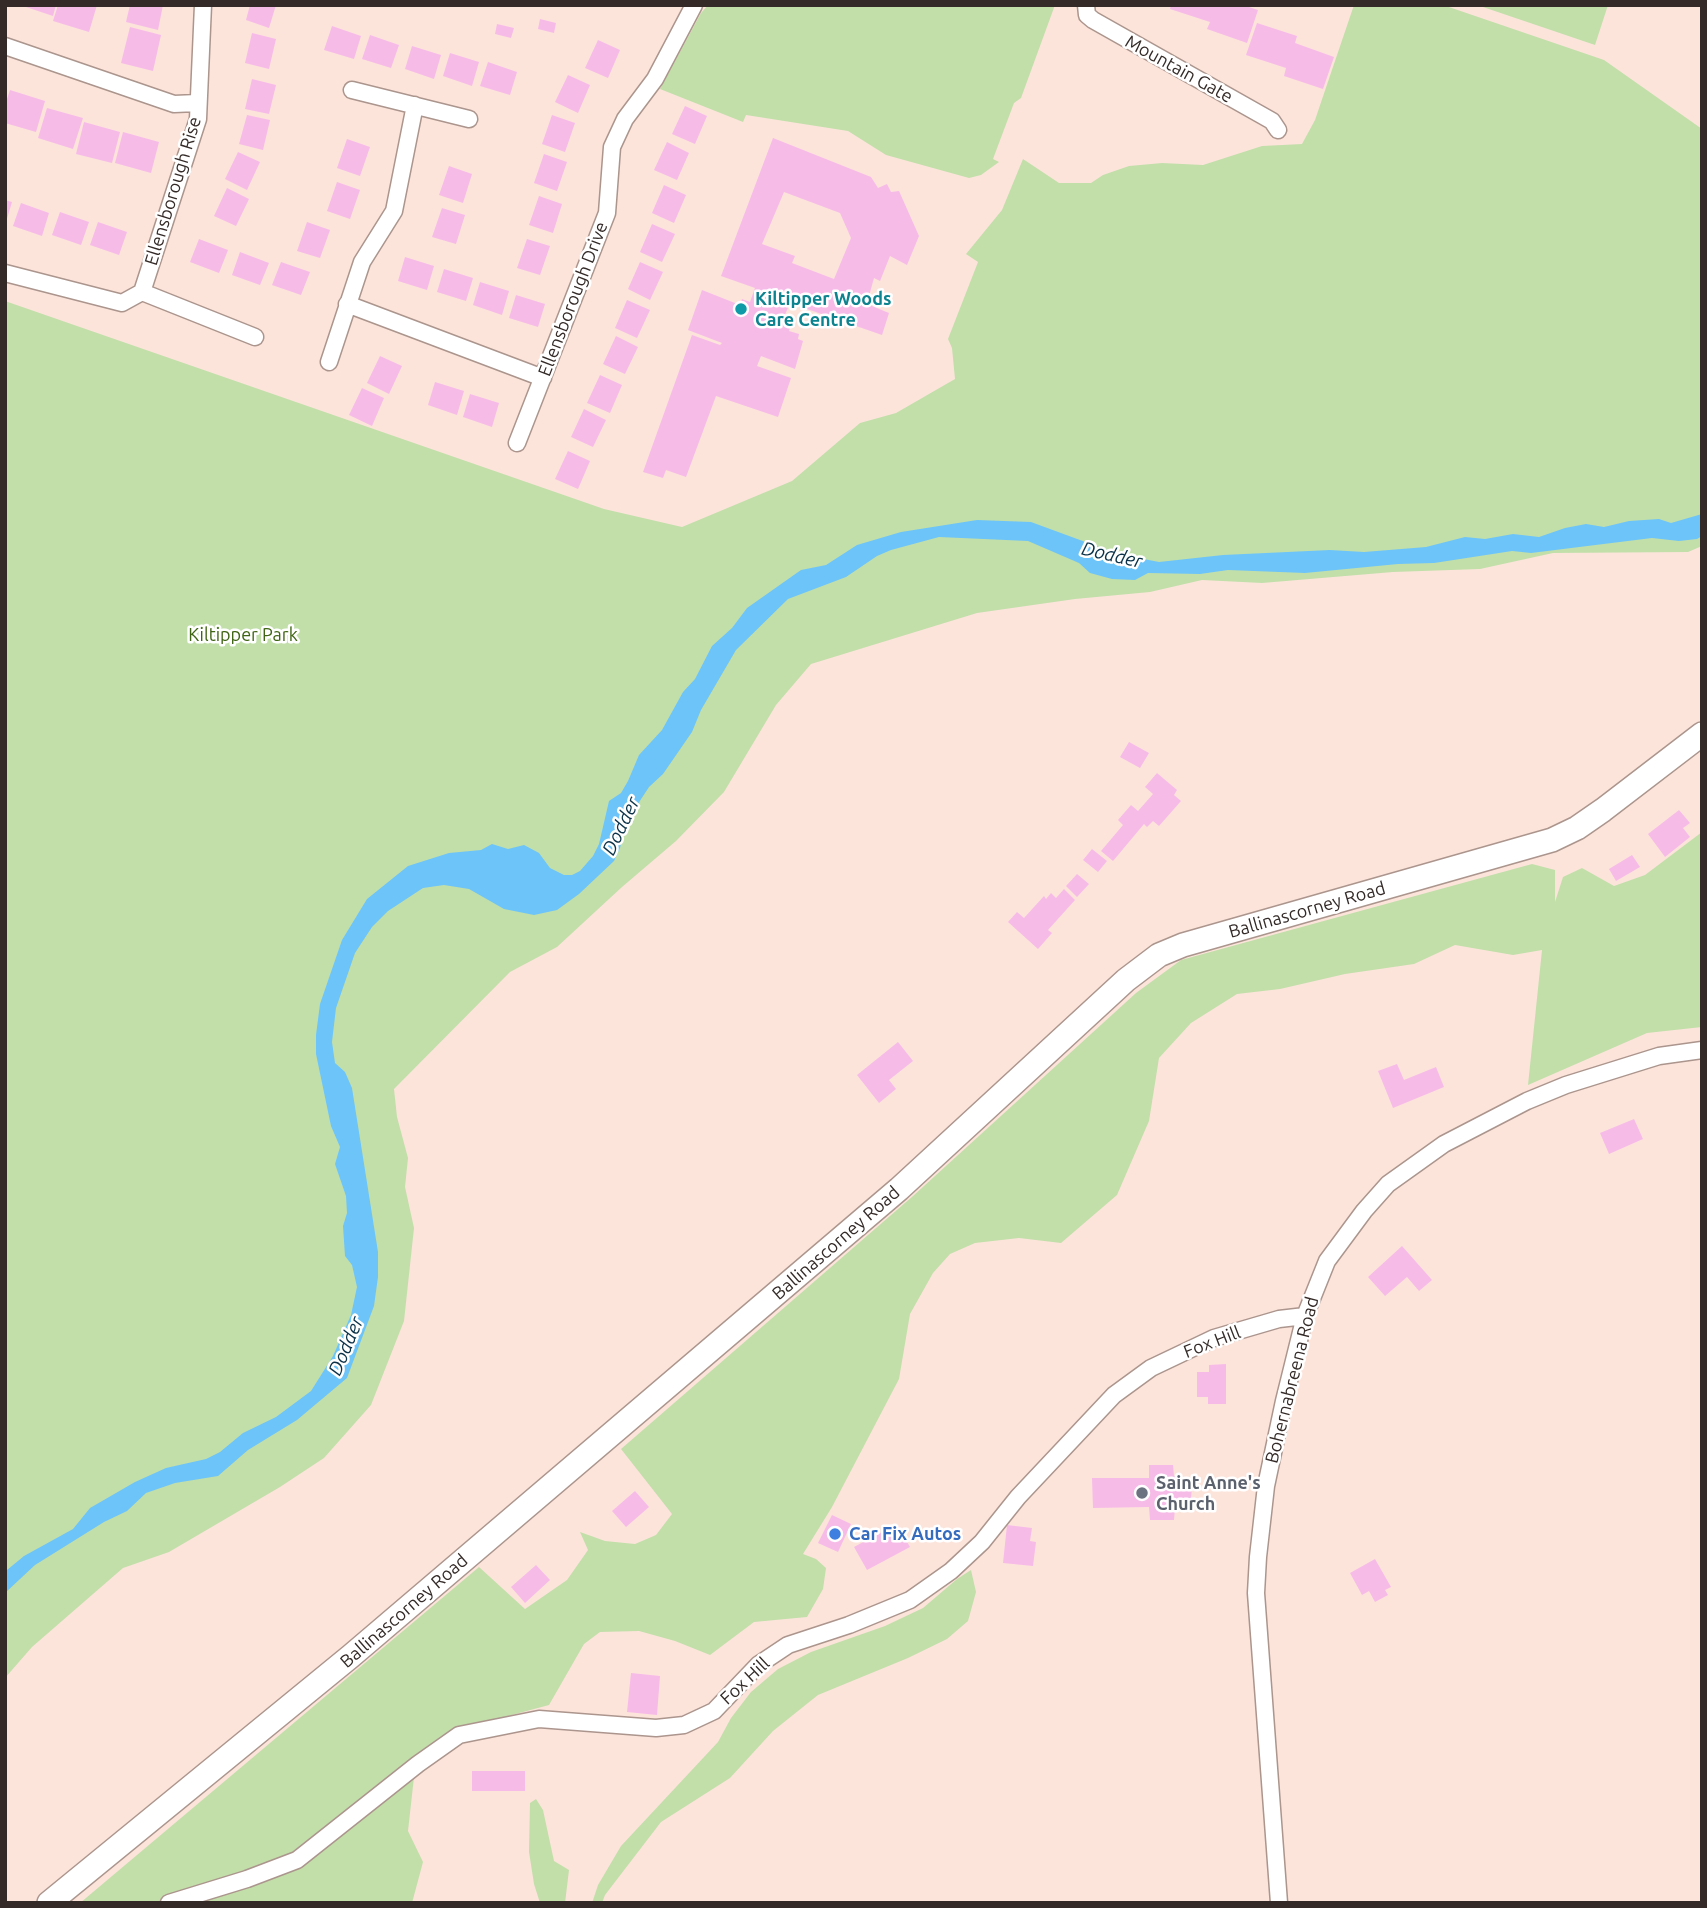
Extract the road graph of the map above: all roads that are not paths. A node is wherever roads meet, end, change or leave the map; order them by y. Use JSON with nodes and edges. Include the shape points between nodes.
{"nodes":[{"id":1,"x":203,"y":5,"type":"edge"},
{"id":2,"x":694,"y":5,"type":"edge"},
{"id":3,"x":1086,"y":5,"type":"edge"},
{"id":4,"x":5,"y":46,"type":"edge"},
{"id":5,"x":352,"y":90,"type":"dead end"},
{"id":6,"x":197,"y":103,"type":"junction"},
{"id":7,"x":415,"y":105,"type":"junction"},
{"id":8,"x":469,"y":118,"type":"dead end"},
{"id":9,"x":1278,"y":130,"type":"dead end"},
{"id":10,"x":5,"y":273,"type":"edge"},
{"id":11,"x":142,"y":292,"type":"junction"},
{"id":12,"x":347,"y":304,"type":"junction"},
{"id":13,"x":255,"y":337,"type":"dead end"},
{"id":14,"x":329,"y":362,"type":"dead end"},
{"id":15,"x":543,"y":378,"type":"junction"},
{"id":16,"x":517,"y":443,"type":"dead end"},
{"id":17,"x":1702,"y":734,"type":"edge"},
{"id":18,"x":1702,"y":1050,"type":"edge"},
{"id":19,"x":1306,"y":1316,"type":"junction"},
{"id":20,"x":49,"y":1903,"type":"edge"},
{"id":21,"x":169,"y":1903,"type":"edge"},
{"id":22,"x":1279,"y":1903,"type":"edge"}],
"edges":[{"from":1,"to":6,"type":"street","name":"Ellensborough Rise"},
{"from":2,"to":15,"type":"street","name":"Ellensborough Drive","via":[[612,148],[607,213]]},
{"from":3,"to":9,"type":"street","name":"Mountain Gate","via":[[1087,16],[1093,20],[1272,121]]},
{"from":4,"to":6,"type":"street","via":[[174,104]]},
{"from":5,"to":7,"type":"street"},
{"from":6,"to":11,"type":"street","name":"Ellensborough Rise","via":[[198,119]]},
{"from":7,"to":8,"type":"street"},
{"from":7,"to":12,"type":"street","via":[[394,211],[362,262]]},
{"from":10,"to":11,"type":"street","via":[[122,303]]},
{"from":11,"to":13,"type":"street"},
{"from":12,"to":14,"type":"street"},
{"from":12,"to":15,"type":"street"},
{"from":15,"to":16,"type":"street","name":"Ellensborough Drive"},
{"from":17,"to":20,"type":"main road","name":"Ballinascorney Road","via":[[1603,810],[1552,840],[1159,955],[858,1224],[351,1656]]},
{"from":18,"to":19,"type":"street","name":"Bohernabreena Road","via":[[1659,1056],[1566,1085],[1444,1144],[1411,1166],[1364,1210],[1327,1261]]},
{"from":19,"to":21,"type":"street","name":"Fox Hill","via":[[1214,1338],[1151,1368],[1114,1395],[951,1571],[909,1600],[788,1645],[758,1665],[714,1711],[684,1725],[656,1728],[539,1719],[459,1735],[297,1860]]},
{"from":19,"to":22,"type":"street","name":"Bohernabreena Road","via":[[1266,1486],[1256,1593]]}]}
